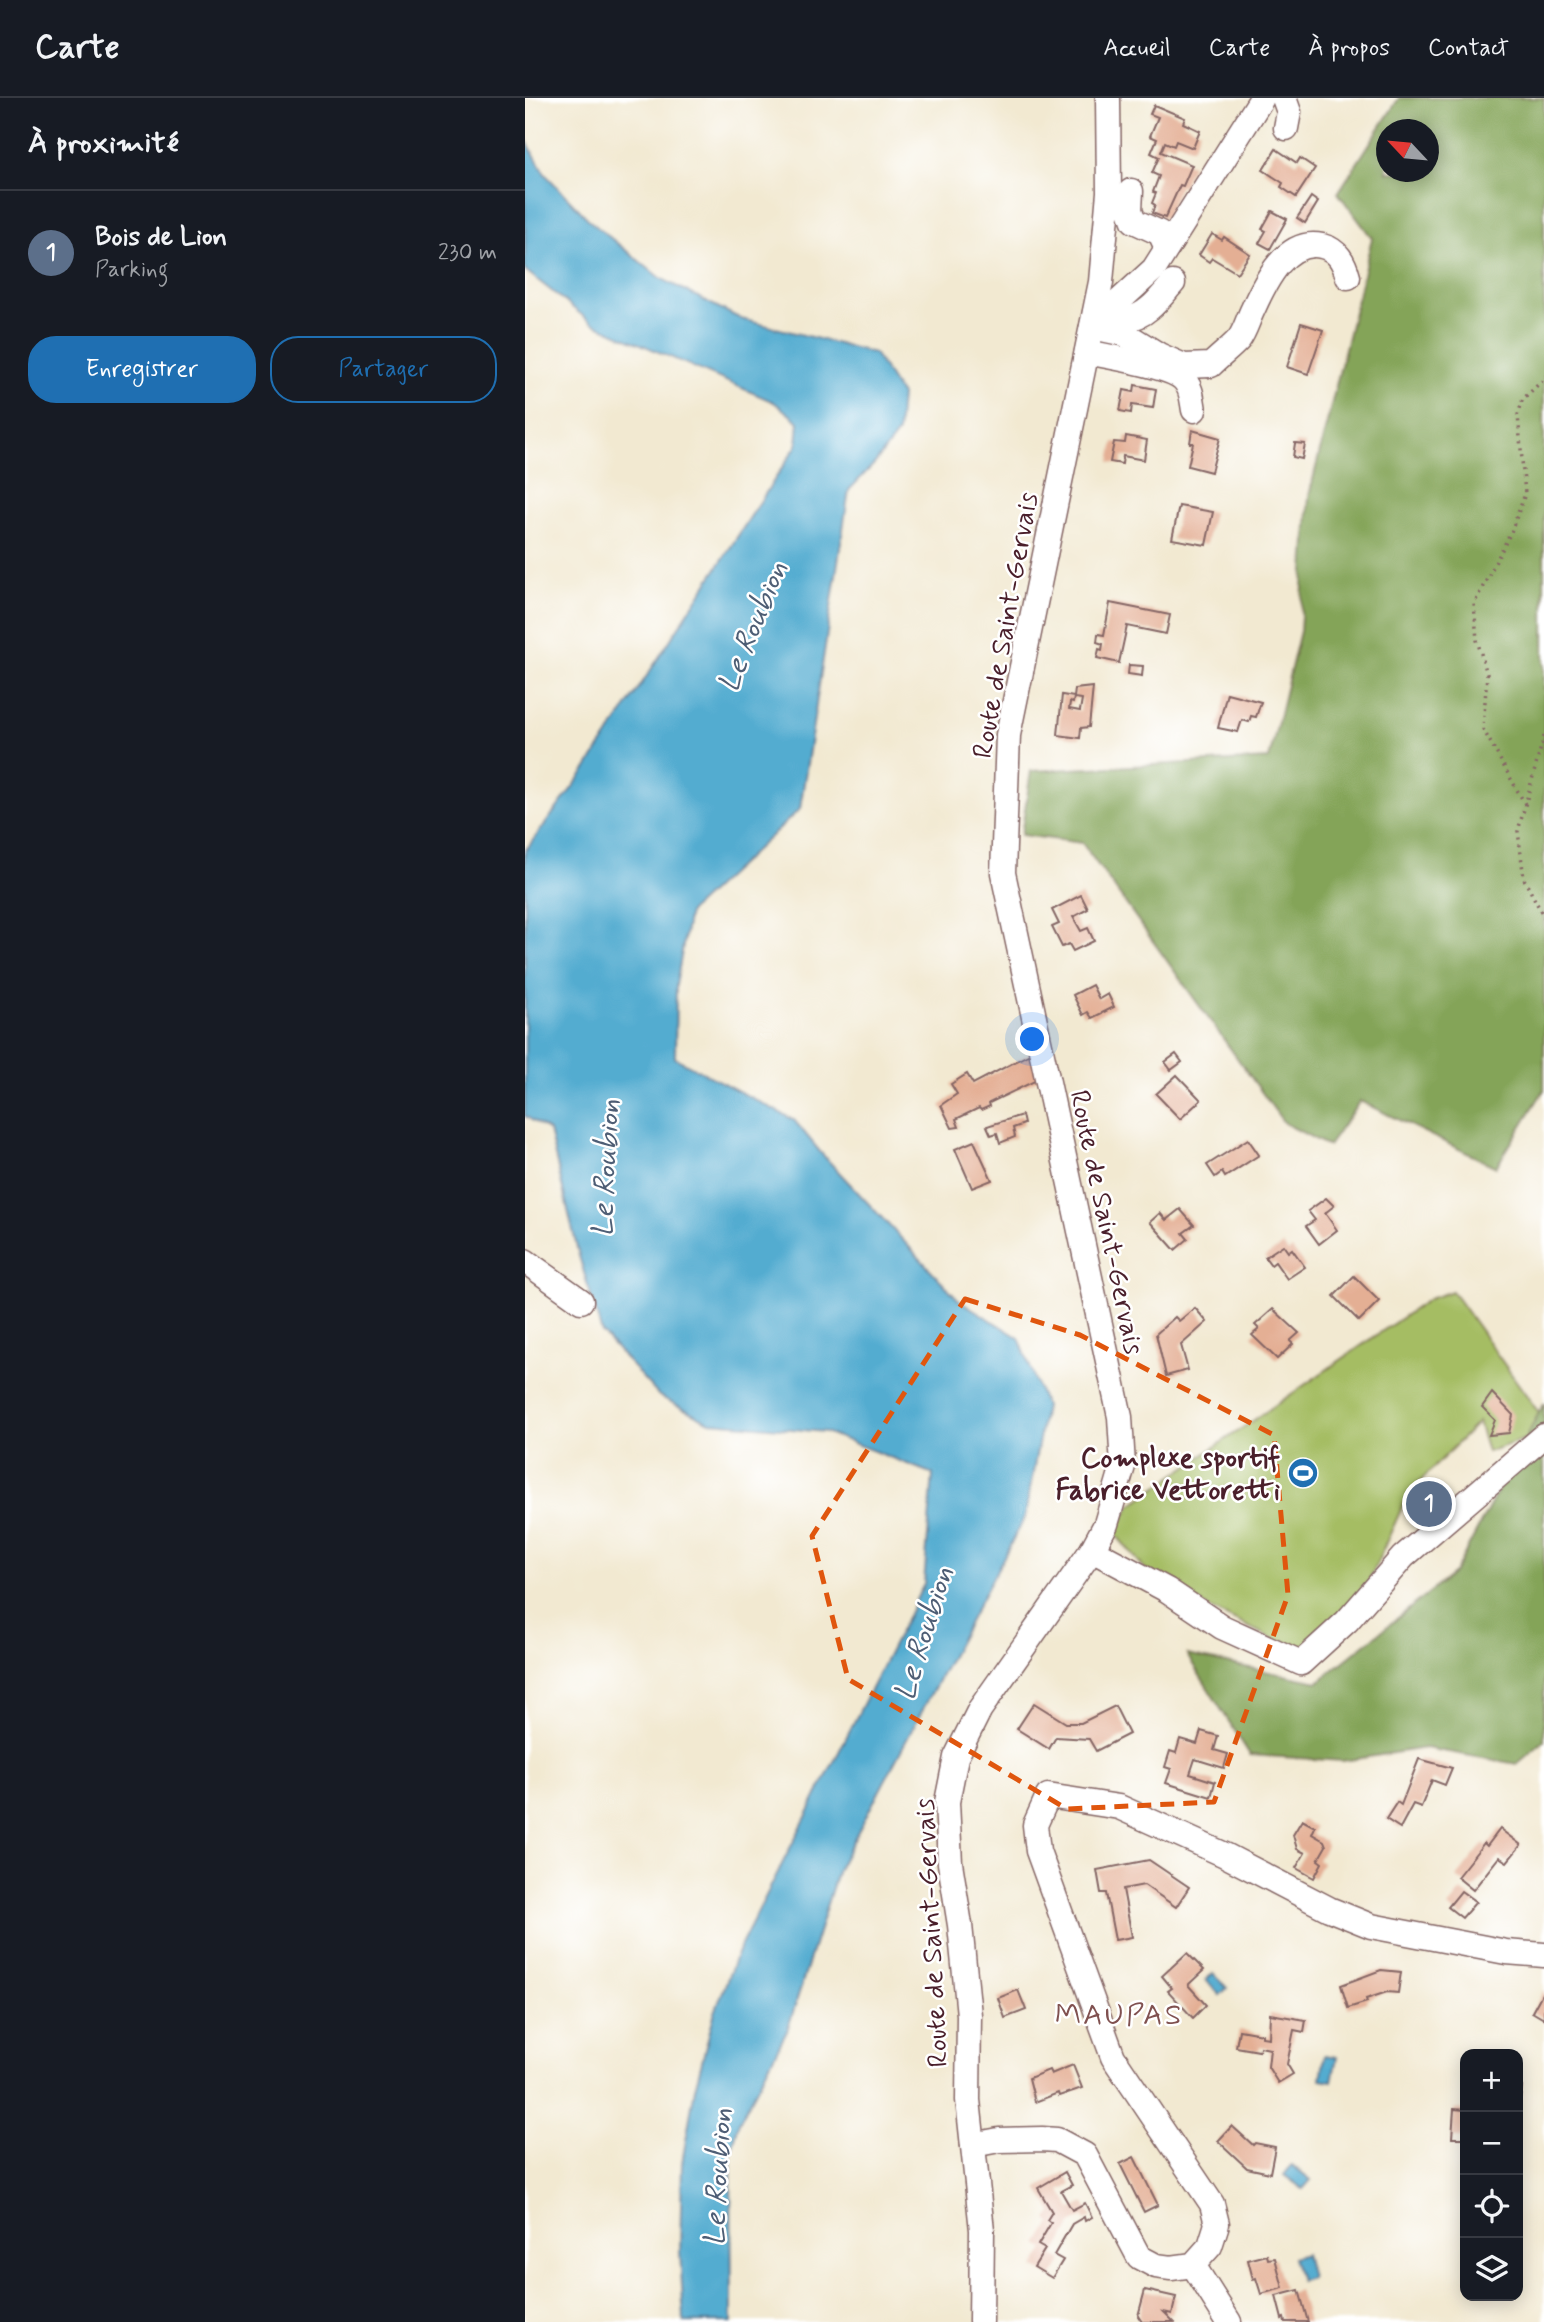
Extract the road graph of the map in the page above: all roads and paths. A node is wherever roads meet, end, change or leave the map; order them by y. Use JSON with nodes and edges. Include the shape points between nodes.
{"nodes":[{"id":1,"x":1108,"y":98,"type":"edge"},
{"id":2,"x":1262,"y":98,"type":"edge"},
{"id":3,"x":1284,"y":98,"type":"edge"},
{"id":4,"x":1286,"y":128,"type":"dead end"},
{"id":5,"x":1131,"y":191,"type":"dead end"},
{"id":6,"x":1167,"y":248,"type":"junction"},
{"id":7,"x":1348,"y":277,"type":"dead end"},
{"id":8,"x":1173,"y":283,"type":"dead end"},
{"id":9,"x":1098,"y":318,"type":"junction"},
{"id":10,"x":1087,"y":352,"type":"junction"},
{"id":11,"x":1544,"y":379,"type":"edge"},
{"id":12,"x":1194,"y":410,"type":"dead end"},
{"id":13,"x":1544,"y":736,"type":"edge"},
{"id":14,"x":1525,"y":804,"type":"junction"},
{"id":15,"x":1544,"y":918,"type":"edge"},
{"id":16,"x":525,"y":1261,"type":"edge"},
{"id":17,"x":581,"y":1301,"type":"dead end"},
{"id":18,"x":1544,"y":1436,"type":"edge"},
{"id":19,"x":1092,"y":1550,"type":"junction"},
{"id":20,"x":1544,"y":1955,"type":"edge"},
{"id":21,"x":973,"y":2145,"type":"junction"},
{"id":22,"x":1193,"y":2265,"type":"junction"},
{"id":23,"x":981,"y":2322,"type":"edge"},
{"id":24,"x":1229,"y":2322,"type":"edge"}],
"edges":[{"from":1,"to":9,"type":"street","name":"Route de Saint-Gervais","via":[[1109,192]]},
{"from":2,"to":6,"type":"street"},
{"from":3,"to":4,"type":"street","via":[[1289,112]]},
{"from":5,"to":6,"type":"street","via":[[1133,221],[1160,233]]},
{"from":6,"to":9,"type":"street","via":[[1154,270]]},
{"from":7,"to":9,"type":"street","via":[[1343,260],[1328,248],[1310,243],[1291,251],[1279,263],[1240,338],[1211,365],[1184,366]]},
{"from":8,"to":9,"type":"street","via":[[1138,316]]},
{"from":9,"to":10,"type":"street","name":"Route de Saint-Gervais"},
{"from":10,"to":12,"type":"street","via":[[1182,377],[1190,388]]},
{"from":10,"to":19,"type":"street","name":"Route de Saint-Gervais","via":[[1008,735],[1003,873],[1121,1417],[1123,1466],[1106,1524]]},
{"from":11,"to":14,"type":"path","via":[[1523,399],[1518,415],[1525,494],[1474,604],[1477,640],[1487,674],[1483,729]]},
{"from":13,"to":14,"type":"path"},
{"from":14,"to":15,"type":"path","via":[[1518,831],[1524,879]]},
{"from":16,"to":17,"type":"street"},
{"from":18,"to":19,"type":"street","via":[[1403,1556],[1347,1621],[1301,1663],[1222,1627],[1167,1590]]},
{"from":19,"to":21,"type":"street","name":"Route de Saint-Gervais","via":[[980,1709],[956,1757],[947,1801],[969,2015],[968,2100]]},
{"from":20,"to":22,"type":"street","via":[[1371,1926],[1119,1807],[1048,1796],[1035,1825],[1038,1852],[1113,2057],[1212,2204],[1217,2224],[1210,2246]]},
{"from":21,"to":22,"type":"street","via":[[1042,2139],[1057,2140],[1076,2150],[1085,2155],[1139,2256],[1156,2266]]},
{"from":21,"to":23,"type":"street","name":"Route de Saint-Gervais","via":[[982,2230]]},
{"from":22,"to":24,"type":"street"}]}
